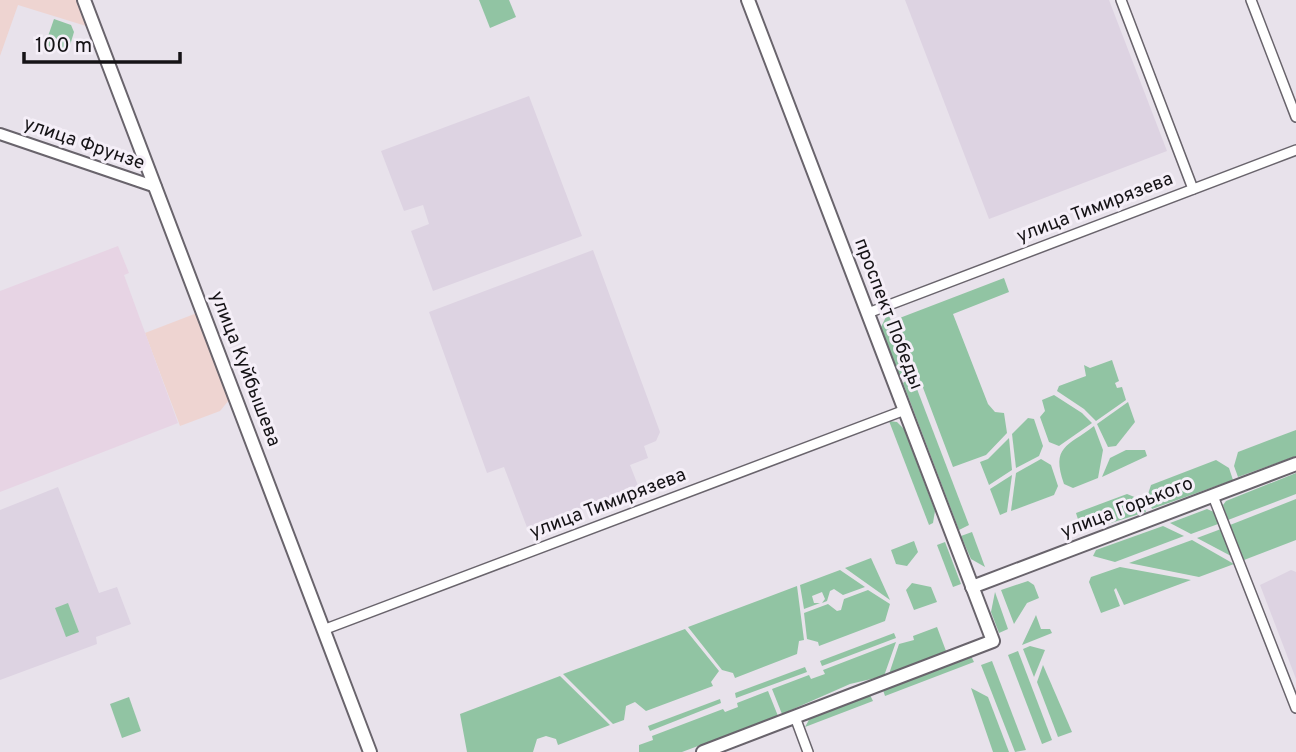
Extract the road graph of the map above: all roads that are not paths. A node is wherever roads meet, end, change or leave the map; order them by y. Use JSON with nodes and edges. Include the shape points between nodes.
{"nodes":[{"id":1,"x":84,"y":0,"type":"edge"},
{"id":2,"x":748,"y":0,"type":"edge"},
{"id":3,"x":1121,"y":0,"type":"edge"},
{"id":4,"x":1251,"y":0,"type":"edge"},
{"id":5,"x":1296,"y":117,"type":"edge"},
{"id":6,"x":0,"y":134,"type":"edge"},
{"id":7,"x":1296,"y":150,"type":"edge"},
{"id":8,"x":156,"y":187,"type":"junction"},
{"id":9,"x":1193,"y":189,"type":"junction"},
{"id":10,"x":867,"y":313,"type":"junction"},
{"id":11,"x":905,"y":410,"type":"junction"},
{"id":12,"x":1296,"y":464,"type":"edge"},
{"id":13,"x":1213,"y":496,"type":"junction"},
{"id":14,"x":972,"y":587,"type":"junction"},
{"id":15,"x":323,"y":630,"type":"junction"},
{"id":16,"x":1296,"y":708,"type":"edge"},
{"id":17,"x":795,"y":717,"type":"junction"},
{"id":18,"x":370,"y":752,"type":"edge"},
{"id":19,"x":703,"y":752,"type":"edge"},
{"id":20,"x":808,"y":752,"type":"edge"}],
"edges":[{"from":1,"to":8,"type":"main road","name":"улица Куйбышева"},
{"from":2,"to":10,"type":"main road","name":"проспект Победы"},
{"from":3,"to":9,"type":"street"},
{"from":4,"to":5,"type":"street"},
{"from":6,"to":8,"type":"street","name":"улица Фрунзе"},
{"from":7,"to":9,"type":"street","name":"улица Тимирязева"},
{"from":8,"to":15,"type":"main road","name":"улица Куйбышева"},
{"from":9,"to":10,"type":"street","name":"улица Тимирязева"},
{"from":10,"to":11,"type":"main road","name":"проспект Победы"},
{"from":11,"to":14,"type":"main road","name":"проспект Победы","via":[[943,525]]},
{"from":11,"to":15,"type":"street","name":"улица Тимирязева"},
{"from":12,"to":13,"type":"main road","name":"улица Горького"},
{"from":13,"to":14,"type":"main road","name":"улица Горького"},
{"from":13,"to":16,"type":"street"},
{"from":14,"to":17,"type":"main road","name":"проспект Победы","via":[[993,641]]},
{"from":15,"to":18,"type":"main road","name":"улица Куйбышева"},
{"from":17,"to":19,"type":"main road"},
{"from":17,"to":20,"type":"street"}]}
